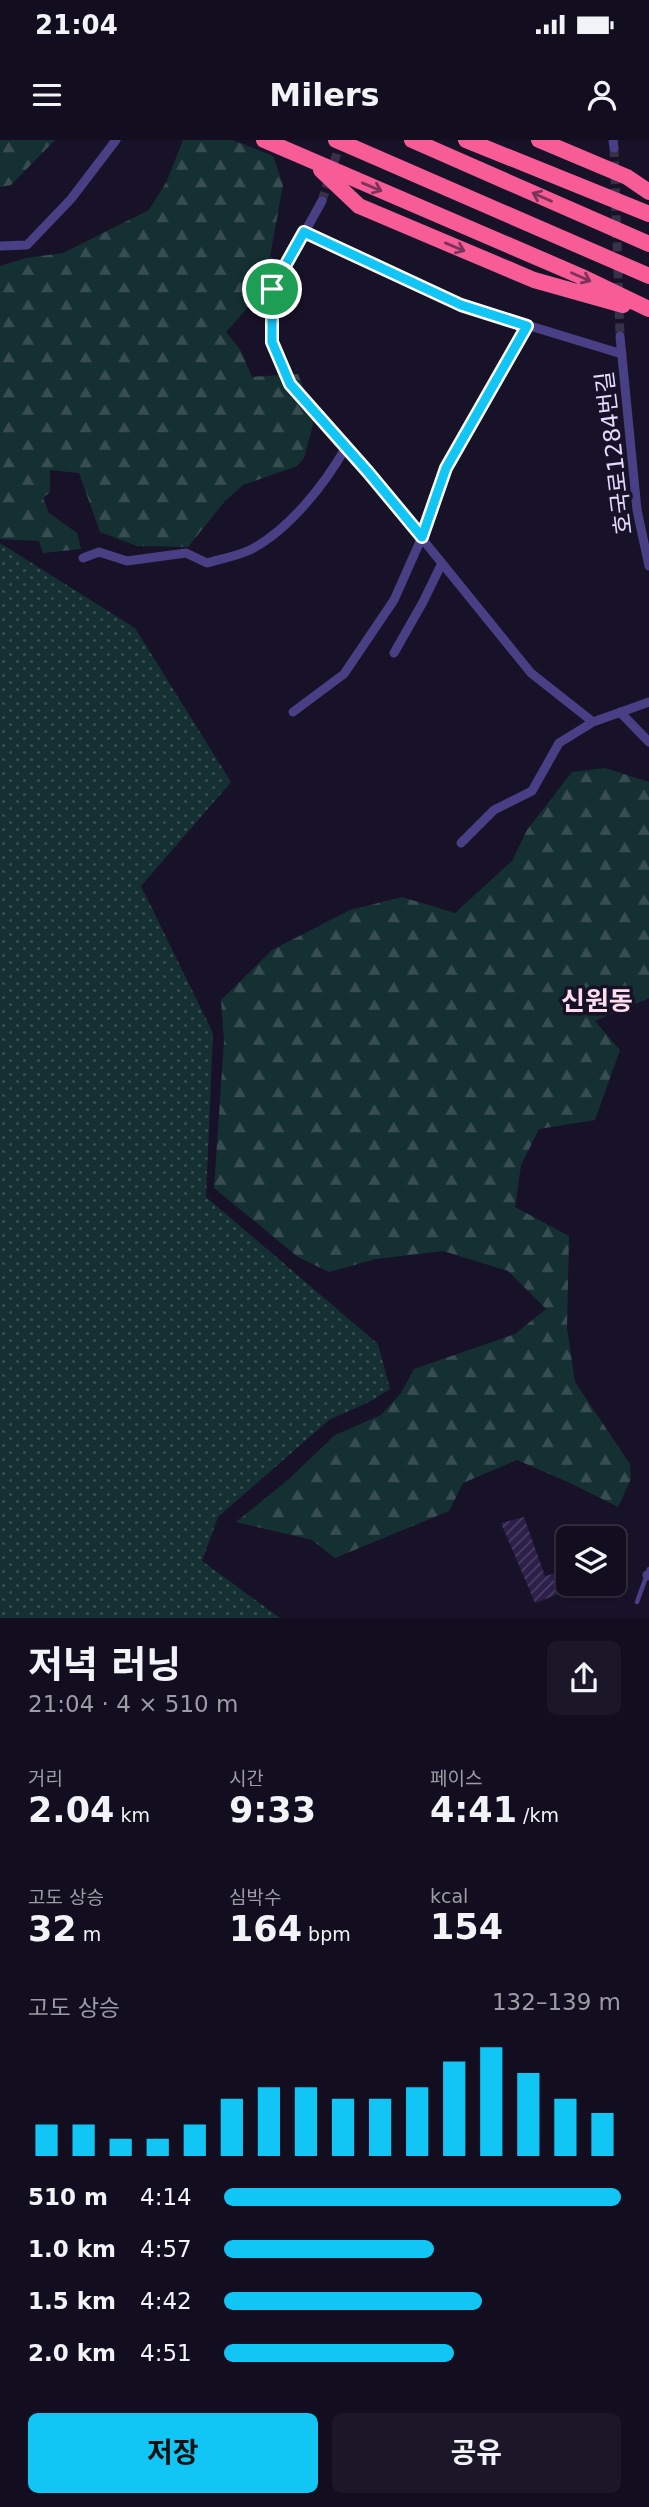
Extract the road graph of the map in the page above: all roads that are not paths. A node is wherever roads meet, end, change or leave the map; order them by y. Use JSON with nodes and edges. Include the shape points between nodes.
{"nodes":[{"id":1,"x":116,"y":140,"type":"edge"},
{"id":2,"x":264,"y":140,"type":"edge"},
{"id":3,"x":336,"y":140,"type":"edge"},
{"id":4,"x":412,"y":140,"type":"edge"},
{"id":5,"x":466,"y":140,"type":"edge"},
{"id":6,"x":539,"y":140,"type":"edge"},
{"id":7,"x":649,"y":192,"type":"edge"},
{"id":8,"x":322,"y":201,"type":"tunnel mouth"},
{"id":9,"x":649,"y":214,"type":"edge"},
{"id":10,"x":304,"y":232,"type":"junction"},
{"id":11,"x":649,"y":244,"type":"edge"},
{"id":12,"x":0,"y":246,"type":"edge"},
{"id":13,"x":649,"y":276,"type":"edge"},
{"id":14,"x":649,"y":311,"type":"edge"},
{"id":15,"x":527,"y":326,"type":"junction"},
{"id":16,"x":620,"y":336,"type":"tunnel mouth"},
{"id":17,"x":622,"y":354,"type":"junction"},
{"id":18,"x":346,"y":447,"type":"junction"},
{"id":19,"x":422,"y":537,"type":"junction"},
{"id":20,"x":83,"y":558,"type":"dead end"},
{"id":21,"x":442,"y":563,"type":"junction"},
{"id":22,"x":649,"y":566,"type":"edge"},
{"id":23,"x":394,"y":653,"type":"dead end"},
{"id":24,"x":649,"y":702,"type":"edge"},
{"id":25,"x":293,"y":712,"type":"dead end"},
{"id":26,"x":620,"y":712,"type":"junction"},
{"id":27,"x":593,"y":722,"type":"junction"},
{"id":28,"x":649,"y":742,"type":"edge"},
{"id":29,"x":461,"y":843,"type":"dead end"},
{"id":30,"x":648,"y":1573,"type":"edge"},
{"id":31,"x":637,"y":1602,"type":"dead end"}],
"edges":[{"from":1,"to":12,"type":"street","via":[[71,199],[27,245]]},
{"from":2,"to":14,"type":"highway","one_way":true,"via":[[580,276]]},
{"from":3,"to":13,"type":"highway"},
{"from":11,"to":4,"type":"highway","one_way":true},
{"from":5,"to":9,"type":"highway"},
{"from":6,"to":7,"type":"highway","via":[[627,177]]},
{"from":8,"to":10,"type":"street"},
{"from":10,"to":15,"type":"street","via":[[461,305]]},
{"from":10,"to":18,"type":"street","via":[[272,289],[272,342],[290,384]]},
{"from":15,"to":17,"type":"street"},
{"from":15,"to":19,"type":"street","via":[[446,468]]},
{"from":16,"to":17,"type":"street","name":"호국로1284번길"},
{"from":17,"to":22,"type":"street","name":"호국로1284번길","via":[[637,510]]},
{"from":18,"to":19,"type":"street"},
{"from":18,"to":20,"type":"street","via":[[330,475],[284,526],[249,551],[207,563],[186,553],[127,561],[99,552]]},
{"from":19,"to":21,"type":"street"},
{"from":19,"to":25,"type":"street","via":[[394,600],[344,674]]},
{"from":21,"to":23,"type":"street"},
{"from":21,"to":27,"type":"street","via":[[531,673]]},
{"from":24,"to":26,"type":"street"},
{"from":26,"to":27,"type":"street"},
{"from":26,"to":28,"type":"street"},
{"from":27,"to":29,"type":"street","via":[[559,743],[532,791],[494,810]]},
{"from":30,"to":31,"type":"lane"}]}
